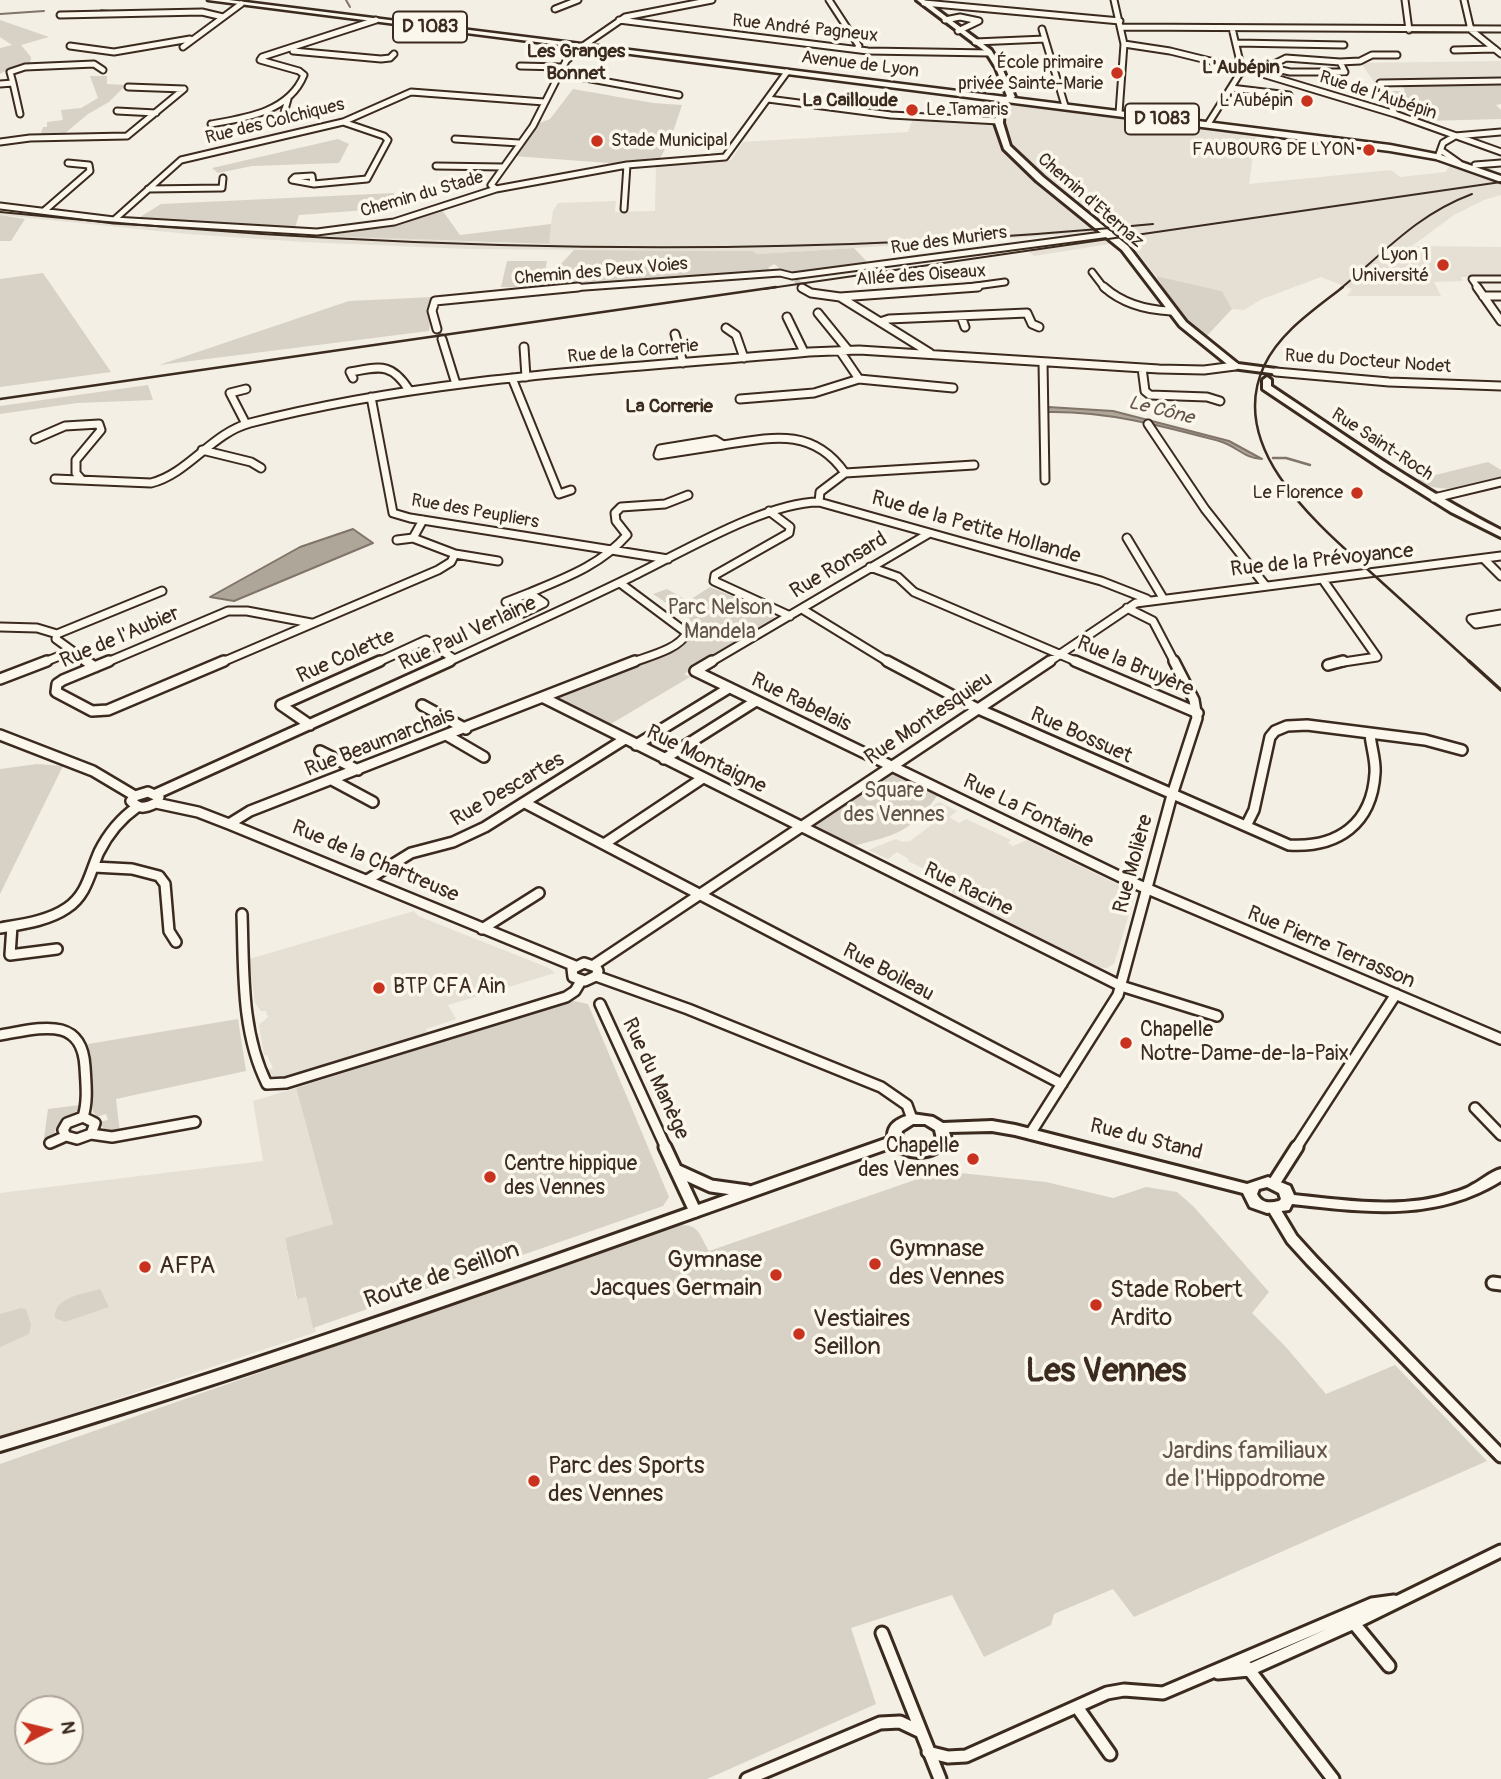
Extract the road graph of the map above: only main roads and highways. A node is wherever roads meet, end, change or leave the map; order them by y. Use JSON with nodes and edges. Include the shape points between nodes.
{"nodes":[{"id":1,"x":212,"y":0,"type":"edge"},
{"id":2,"x":1501,"y":178,"type":"edge"}],
"edges":[{"from":1,"to":2,"type":"main road","name":"Avenue de Lyon","number":"D 1083","via":[[1440,154]]}]}
